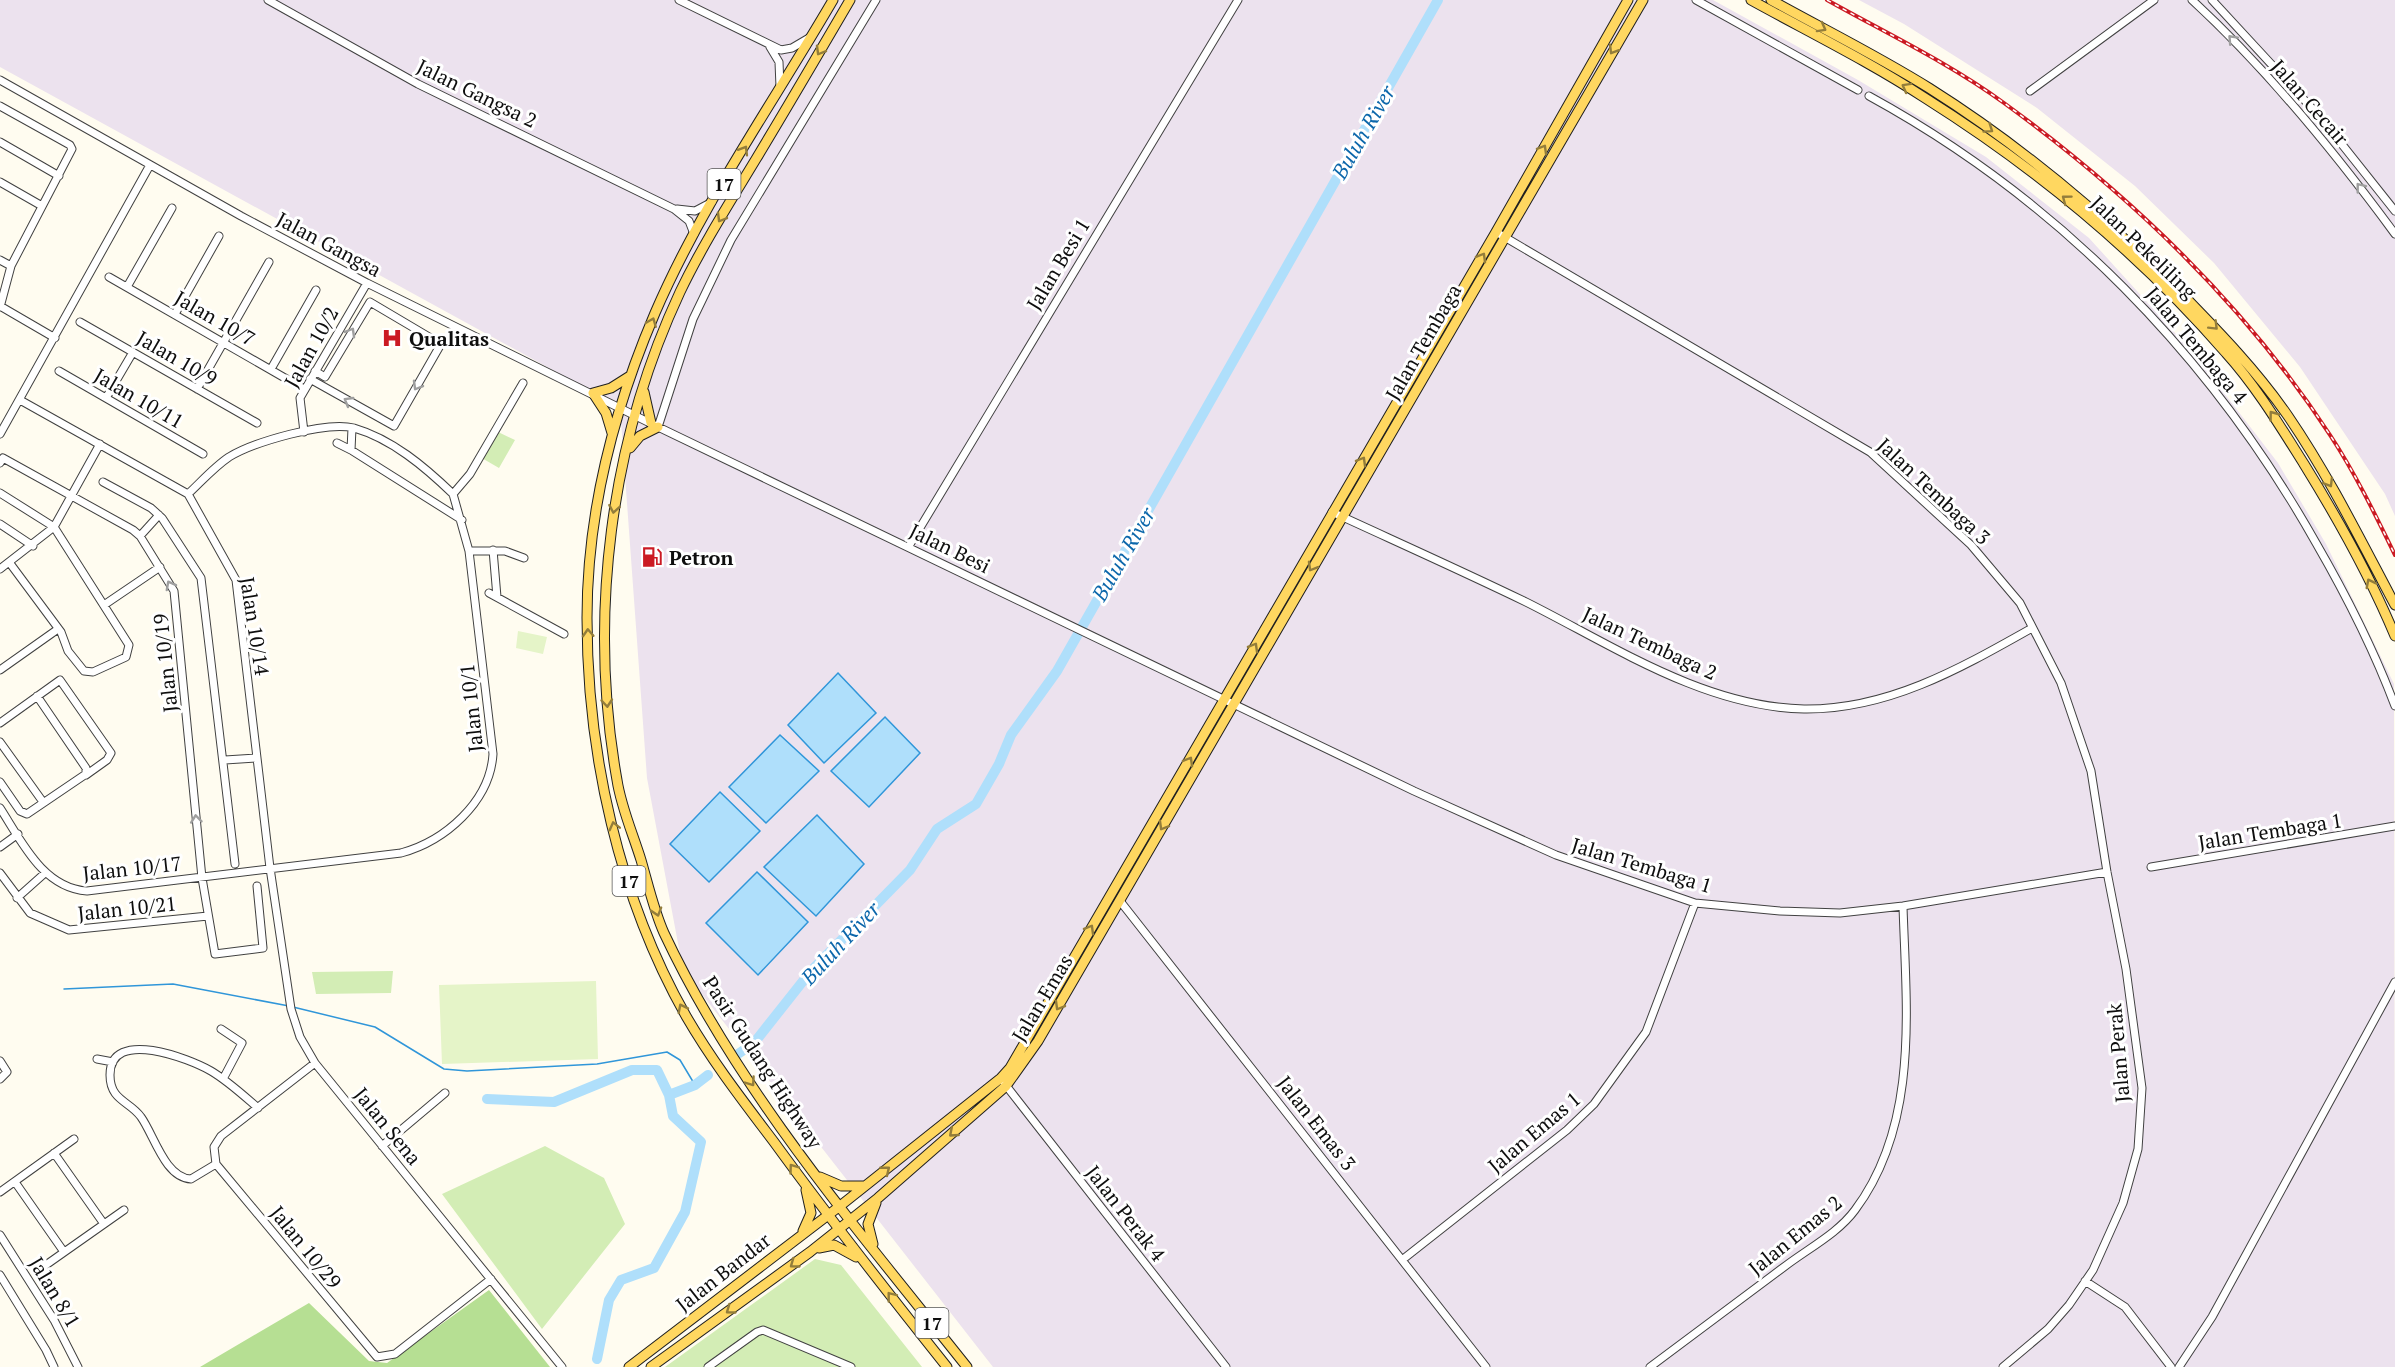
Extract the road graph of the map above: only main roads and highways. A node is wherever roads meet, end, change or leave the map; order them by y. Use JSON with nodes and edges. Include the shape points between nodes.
{"nodes":[{"id":1,"x":833,"y":0,"type":"edge"},
{"id":2,"x":850,"y":0,"type":"edge"},
{"id":3,"x":1628,"y":0,"type":"edge"},
{"id":4,"x":1643,"y":0,"type":"edge"},
{"id":5,"x":1750,"y":0,"type":"edge"},
{"id":6,"x":1771,"y":0,"type":"edge"},
{"id":7,"x":1501,"y":235,"type":"junction"},
{"id":8,"x":630,"y":376,"type":"junction"},
{"id":9,"x":644,"y":387,"type":"junction"},
{"id":10,"x":612,"y":436,"type":"junction"},
{"id":11,"x":627,"y":452,"type":"junction"},
{"id":12,"x":1337,"y":514,"type":"junction"},
{"id":13,"x":2395,"y":605,"type":"edge"},
{"id":14,"x":2395,"y":636,"type":"edge"},
{"id":15,"x":1224,"y":698,"type":"joint"},
{"id":16,"x":1235,"y":703,"type":"joint"},
{"id":17,"x":1004,"y":1082,"type":"junction"},
{"id":18,"x":815,"y":1174,"type":"junction"},
{"id":19,"x":805,"y":1184,"type":"junction"},
{"id":20,"x":866,"y":1186,"type":"junction"},
{"id":21,"x":878,"y":1198,"type":"junction"},
{"id":22,"x":840,"y":1206,"type":"junction"},
{"id":23,"x":827,"y":1216,"type":"junction"},
{"id":24,"x":851,"y":1220,"type":"junction"},
{"id":25,"x":838,"y":1230,"type":"junction"},
{"id":26,"x":798,"y":1237,"type":"junction"},
{"id":27,"x":810,"y":1252,"type":"junction"},
{"id":28,"x":877,"y":1254,"type":"junction"},
{"id":29,"x":867,"y":1266,"type":"junction"},
{"id":30,"x":629,"y":1367,"type":"edge"},
{"id":31,"x":651,"y":1367,"type":"edge"},
{"id":32,"x":947,"y":1367,"type":"edge"},
{"id":33,"x":967,"y":1367,"type":"edge"}],
"edges":[{"from":8,"to":1,"type":"main road","name":"Pasir Gudang Highway","number":"17","one_way":true,"via":[[694,234]]},
{"from":2,"to":9,"type":"main road","name":"Pasir Gudang Highway","number":"17","one_way":true,"via":[[690,272]]},
{"from":7,"to":3,"type":"main road","name":"Jalan Tembaga","one_way":true},
{"from":4,"to":7,"type":"main road","name":"Jalan Tembaga","one_way":true},
{"from":14,"to":5,"type":"main road","name":"Jalan Pekeliling","one_way":true,"via":[[2337,517],[2279,423],[2227,354],[2157,282],[2076,206],[2001,149],[1924,97]]},
{"from":6,"to":13,"type":"main road","name":"Jalan Pekeliling","one_way":true,"via":[[1929,88],[2006,141],[2082,199],[2163,276],[2234,346],[2288,416],[2346,512]]},
{"from":7,"to":12,"type":"main road","name":"Jalan Tembaga"},
{"from":8,"to":10,"type":"main road","name":"Pasir Gudang Highway","number":"17"},
{"from":8,"to":10,"type":"main road","via":[[593,393],[606,413]]},
{"from":9,"to":11,"type":"main road","name":"Pasir Gudang Highway","number":"17"},
{"from":9,"to":11,"type":"main road","via":[[645,405],[654,425]]},
{"from":19,"to":10,"type":"main road","name":"Pasir Gudang Highway","number":"17","one_way":true,"via":[[710,1056],[684,1013],[647,932],[604,789],[587,618],[597,512]]},
{"from":11,"to":18,"type":"main road","name":"Pasir Gudang Highway","number":"17","one_way":true,"via":[[613,515],[603,622],[606,698],[617,784],[662,929],[690,985],[727,1048]]},
{"from":15,"to":12,"type":"main road","name":"Jalan Tembaga","one_way":true},
{"from":12,"to":16,"type":"main road","name":"Jalan Tembaga","one_way":true},
{"from":17,"to":15,"type":"main road","name":"Jalan Emas","one_way":true},
{"from":16,"to":17,"type":"main road","name":"Jalan Emas","one_way":true,"via":[[1038,1041]]},
{"from":20,"to":17,"type":"main road","name":"Jalan Emas","one_way":true},
{"from":17,"to":21,"type":"main road","name":"Jalan Emas","one_way":true},
{"from":18,"to":20,"type":"main road","via":[[841,1186]]},
{"from":18,"to":22,"type":"main road","name":"Pasir Gudang Highway","number":"17"},
{"from":19,"to":23,"type":"main road","name":"Pasir Gudang Highway","number":"17"},
{"from":19,"to":26,"type":"main road","via":[[811,1213]]},
{"from":20,"to":22,"type":"main road","name":"Jalan Emas"},
{"from":21,"to":24,"type":"main road","name":"Jalan Emas"},
{"from":21,"to":28,"type":"main road","via":[[868,1224]]},
{"from":22,"to":23,"type":"main road","name":"Jalan Bandar"},
{"from":22,"to":24,"type":"main road","name":"Pasir Gudang Highway","number":"17"},
{"from":23,"to":25,"type":"main road","name":"Pasir Gudang Highway","number":"17"},
{"from":23,"to":26,"type":"main road","name":"Jalan Bandar"},
{"from":24,"to":25,"type":"main road","name":"Jalan Emas"},
{"from":24,"to":28,"type":"main road","name":"Pasir Gudang Highway","number":"17"},
{"from":25,"to":27,"type":"main road","name":"Jalan Emas"},
{"from":25,"to":29,"type":"main road","name":"Pasir Gudang Highway","number":"17"},
{"from":26,"to":30,"type":"main road","name":"Jalan Bandar"},
{"from":27,"to":29,"type":"main road","via":[[834,1245]]},
{"from":27,"to":31,"type":"main road","name":"Jalan Bandar","one_way":true},
{"from":28,"to":33,"type":"main road","name":"Pasir Gudang Highway","number":"17"},
{"from":32,"to":29,"type":"main road","name":"Pasir Gudang Highway","number":"17","one_way":true}]}
